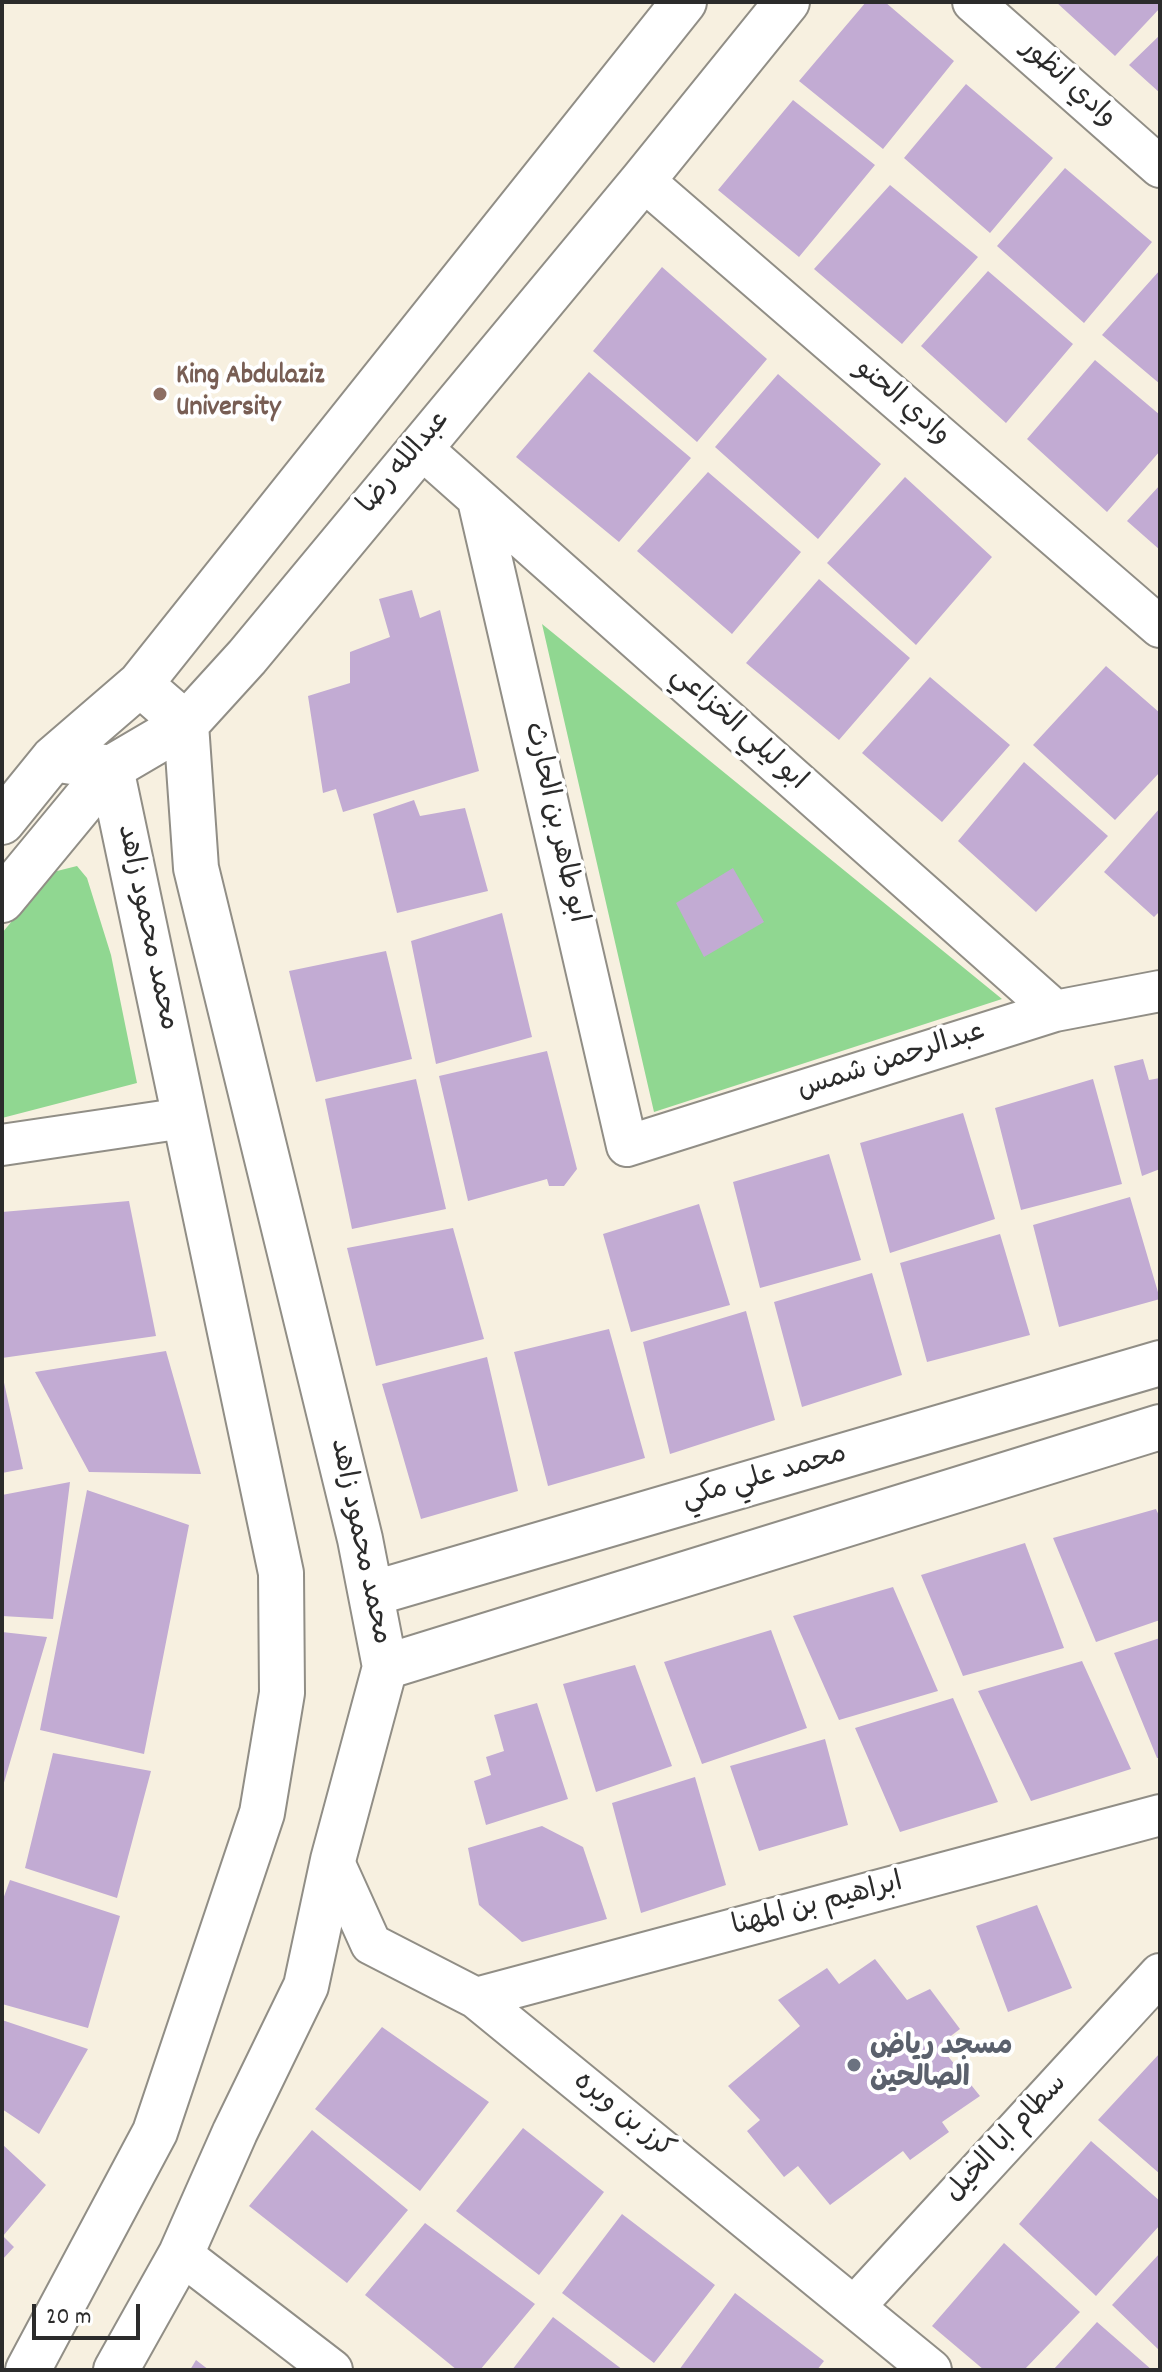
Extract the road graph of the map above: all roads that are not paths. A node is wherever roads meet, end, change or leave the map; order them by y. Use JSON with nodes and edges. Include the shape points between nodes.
{"nodes":[{"id":1,"x":684,"y":2,"type":"edge"},
{"id":2,"x":787,"y":2,"type":"edge"},
{"id":3,"x":973,"y":2,"type":"edge"},
{"id":4,"x":1160,"y":167,"type":"edge"},
{"id":5,"x":643,"y":180,"type":"junction"},
{"id":6,"x":420,"y":447,"type":"junction"},
{"id":7,"x":478,"y":500,"type":"junction"},
{"id":8,"x":1160,"y":627,"type":"edge"},
{"id":9,"x":140,"y":684,"type":"junction"},
{"id":10,"x":186,"y":724,"type":"junction"},
{"id":11,"x":53,"y":759,"type":"junction"},
{"id":12,"x":111,"y":768,"type":"junction"},
{"id":13,"x":2,"y":822,"type":"edge"},
{"id":14,"x":2,"y":900,"type":"edge"},
{"id":15,"x":1160,"y":991,"type":"edge"},
{"id":16,"x":1055,"y":1011,"type":"junction"},
{"id":17,"x":184,"y":1118,"type":"junction"},
{"id":18,"x":2,"y":1145,"type":"edge"},
{"id":19,"x":627,"y":1146,"type":"joint"},
{"id":20,"x":1160,"y":1363,"type":"edge"},
{"id":21,"x":1160,"y":1427,"type":"edge"},
{"id":22,"x":371,"y":1594,"type":"junction"},
{"id":23,"x":385,"y":1667,"type":"junction"},
{"id":24,"x":1160,"y":1815,"type":"edge"},
{"id":25,"x":333,"y":1860,"type":"junction"},
{"id":26,"x":1160,"y":1974,"type":"edge"},
{"id":27,"x":476,"y":1998,"type":"junction"},
{"id":28,"x":181,"y":2254,"type":"junction"},
{"id":29,"x":855,"y":2306,"type":"junction"},
{"id":30,"x":28,"y":2370,"type":"edge"},
{"id":31,"x":116,"y":2370,"type":"edge"},
{"id":32,"x":332,"y":2370,"type":"edge"},
{"id":33,"x":931,"y":2370,"type":"edge"}],
"edges":[{"from":1,"to":9,"type":"street"},
{"from":2,"to":5,"type":"street","name":"عبدالله رضا"},
{"from":3,"to":4,"type":"street","name":"وادي انظور"},
{"from":5,"to":6,"type":"street","name":"عبدالله رضا"},
{"from":5,"to":8,"type":"street","name":"وادي الحنو"},
{"from":6,"to":7,"type":"street","name":"ابو ليلي الخزاعي"},
{"from":6,"to":10,"type":"street","name":"عبدالله رضا"},
{"from":7,"to":16,"type":"street","name":"ابو ليلي الخزاعي"},
{"from":7,"to":19,"type":"street","name":"ابو طاهر بن الحارث"},
{"from":9,"to":10,"type":"street"},
{"from":9,"to":11,"type":"street"},
{"from":10,"to":12,"type":"street","name":"عبدالله رضا"},
{"from":10,"to":22,"type":"street","name":"محمد محمود زاهد","via":[[196,868]]},
{"from":11,"to":12,"type":"street"},
{"from":11,"to":13,"type":"street"},
{"from":12,"to":14,"type":"street","name":"عبدالله رضا"},
{"from":12,"to":17,"type":"street","name":"محمد محمود زاهد"},
{"from":15,"to":16,"type":"street","name":"عبدالرحمن شمس"},
{"from":16,"to":19,"type":"street","name":"عبدالرحمن شمس"},
{"from":17,"to":18,"type":"street"},
{"from":17,"to":30,"type":"street","name":"محمد محمود زاهد","via":[[281,1573],[282,1693],[262,1813],[155,2132]]},
{"from":20,"to":22,"type":"street","name":"محمد علي مكي"},
{"from":21,"to":23,"type":"street"},
{"from":22,"to":23,"type":"street","name":"محمد محمود زاهد"},
{"from":23,"to":25,"type":"street","name":"محمد محمود زاهد"},
{"from":24,"to":27,"type":"street","name":"ابراهيم بن المهنا"},
{"from":25,"to":27,"type":"street","name":"كرز بن وبره","via":[[371,1944]]},
{"from":25,"to":28,"type":"street","name":"محمد محمود زاهد","via":[[306,1986]]},
{"from":26,"to":29,"type":"street","name":"سطام ابا الخيل"},
{"from":27,"to":29,"type":"street","name":"كرز بن وبره"},
{"from":28,"to":31,"type":"street","name":"محمد محمود زاهد"},
{"from":28,"to":32,"type":"street"},
{"from":29,"to":33,"type":"street","name":"كرز بن وبره"}]}
